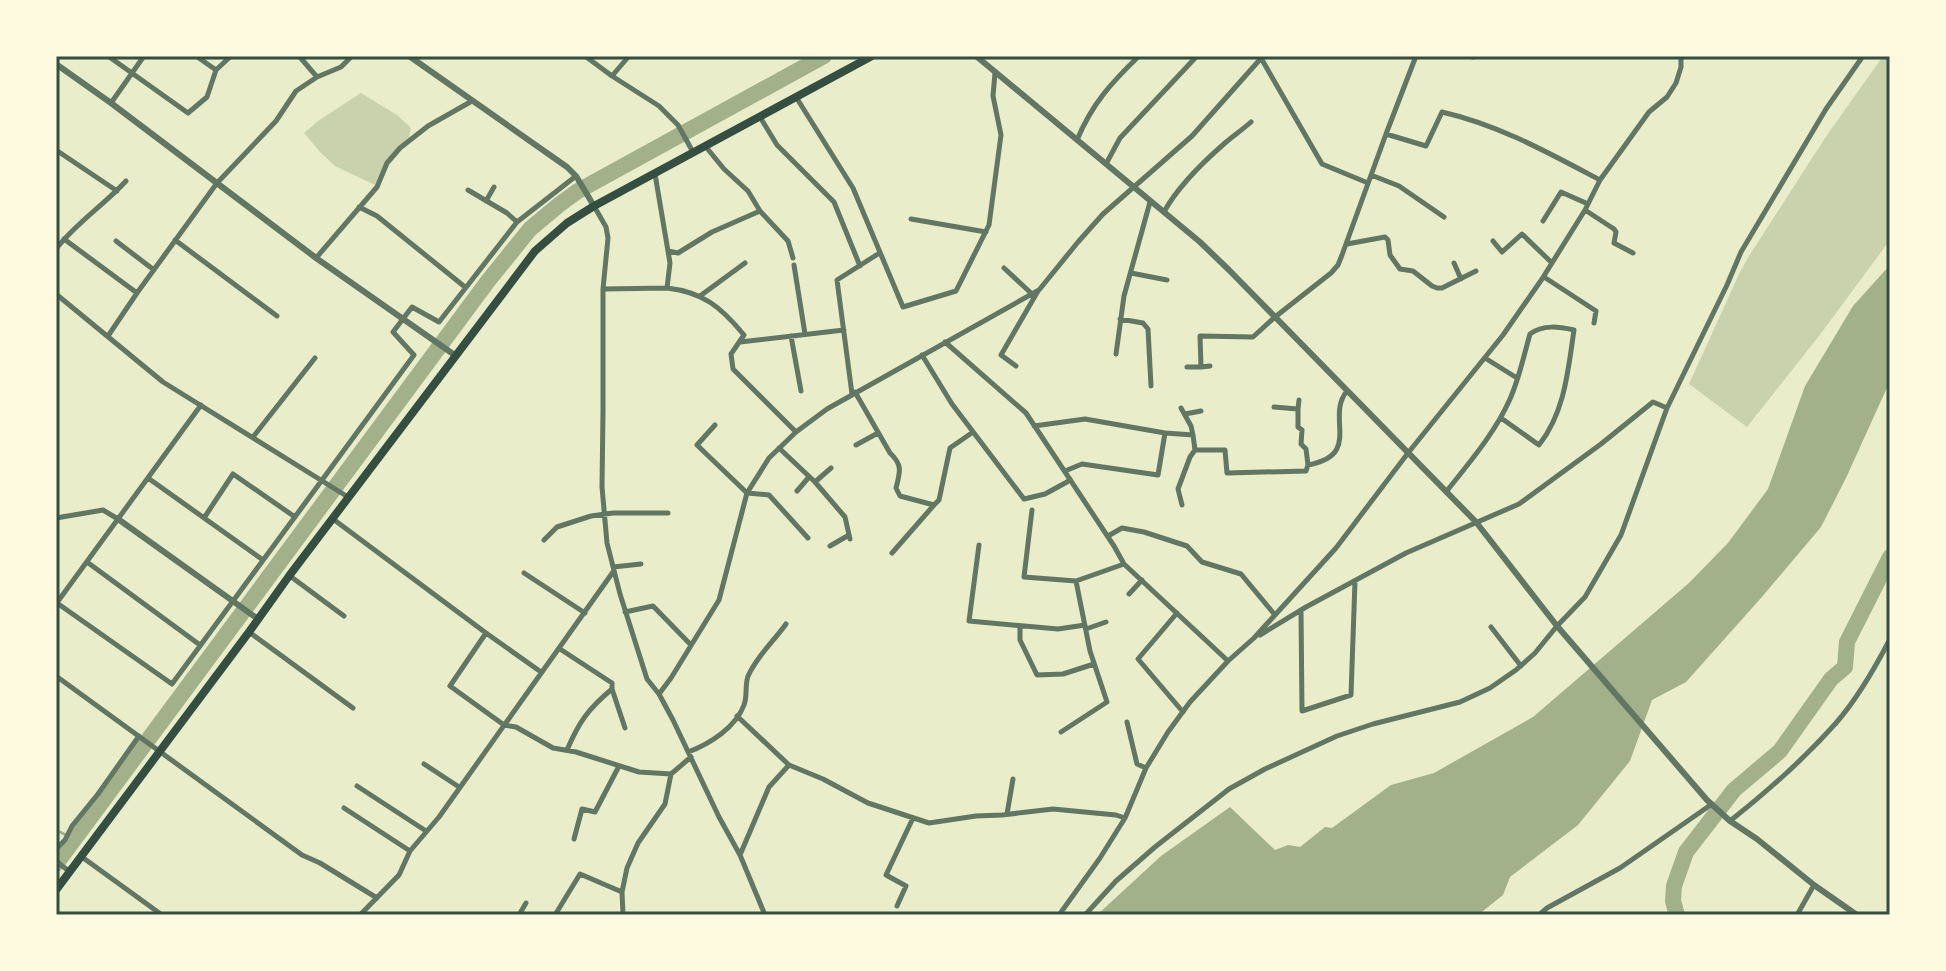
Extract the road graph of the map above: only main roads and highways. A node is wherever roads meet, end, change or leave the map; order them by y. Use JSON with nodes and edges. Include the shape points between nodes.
{"nodes":[{"id":1,"x":872,"y":56,"type":"edge"},
{"id":2,"x":56,"y":890,"type":"edge"}],
"edges":[{"from":1,"to":2,"type":"main road","via":[[655,174],[592,202],[535,251],[345,495],[333,519],[254,617],[249,632],[156,749],[82,857],[66,869]]}]}
